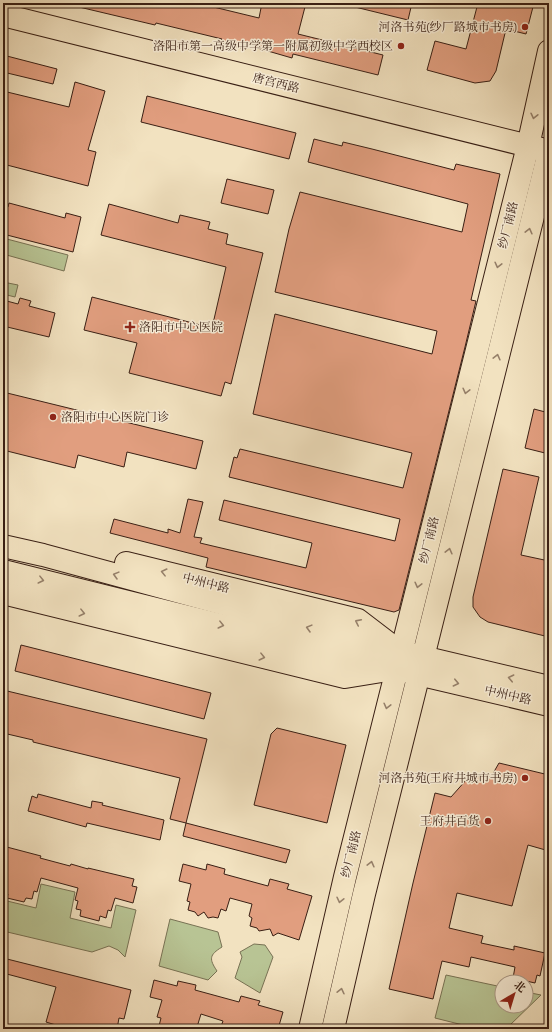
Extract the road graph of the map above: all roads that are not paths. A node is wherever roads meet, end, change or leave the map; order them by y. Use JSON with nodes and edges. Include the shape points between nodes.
{"nodes":[{"id":1,"x":3,"y":15,"type":"edge"},
{"id":2,"x":3,"y":29,"type":"edge"},
{"id":3,"x":549,"y":51,"type":"edge"},
{"id":4,"x":526,"y":152,"type":"junction"},
{"id":5,"x":548,"y":158,"type":"edge"},
{"id":6,"x":3,"y":532,"type":"edge"},
{"id":7,"x":3,"y":546,"type":"edge"},
{"id":8,"x":3,"y":571,"type":"edge"},
{"id":9,"x":3,"y":593,"type":"edge"},
{"id":10,"x":108,"y":619,"type":"junction"},
{"id":11,"x":200,"y":620,"type":"junction"},
{"id":12,"x":399,"y":660,"type":"junction"},
{"id":13,"x":421,"y":666,"type":"junction"},
{"id":14,"x":549,"y":687,"type":"edge"},
{"id":15,"x":549,"y":705,"type":"edge"},
{"id":16,"x":310,"y":1029,"type":"edge"},
{"id":17,"x":333,"y":1029,"type":"edge"}],
"edges":[{"from":1,"to":4,"type":"main road","name":"唐宫西路"},
{"from":2,"to":4,"type":"main road","name":"唐宫西路"},
{"from":3,"to":4,"type":"main road","name":"纱厂南路","one_way":true},
{"from":4,"to":5,"type":"main road","name":"唐宫西路"},
{"from":4,"to":12,"type":"main road","name":"纱厂南路","one_way":true},
{"from":13,"to":5,"type":"main road","name":"纱厂南路","one_way":true},
{"from":12,"to":6,"type":"main road","name":"中州中路","one_way":true,"via":[[358,620]]},
{"from":12,"to":7,"type":"main road","name":"中州中路","one_way":true},
{"from":8,"to":11,"type":"main road","name":"中州中路","one_way":true},
{"from":9,"to":10,"type":"main road","name":"中州中路","one_way":true},
{"from":10,"to":11,"type":"main road"},
{"from":10,"to":12,"type":"main road","name":"中州中路","one_way":true,"via":[[345,677]]},
{"from":11,"to":12,"type":"main road","name":"中州中路","one_way":true},
{"from":12,"to":13,"type":"main road","name":"中州中路"},
{"from":12,"to":16,"type":"main road","name":"纱厂南路","one_way":true},
{"from":14,"to":13,"type":"main road","name":"中州中路","one_way":true},
{"from":13,"to":15,"type":"main road","name":"中州中路","one_way":true},
{"from":17,"to":13,"type":"main road","name":"纱厂南路","one_way":true}]}
